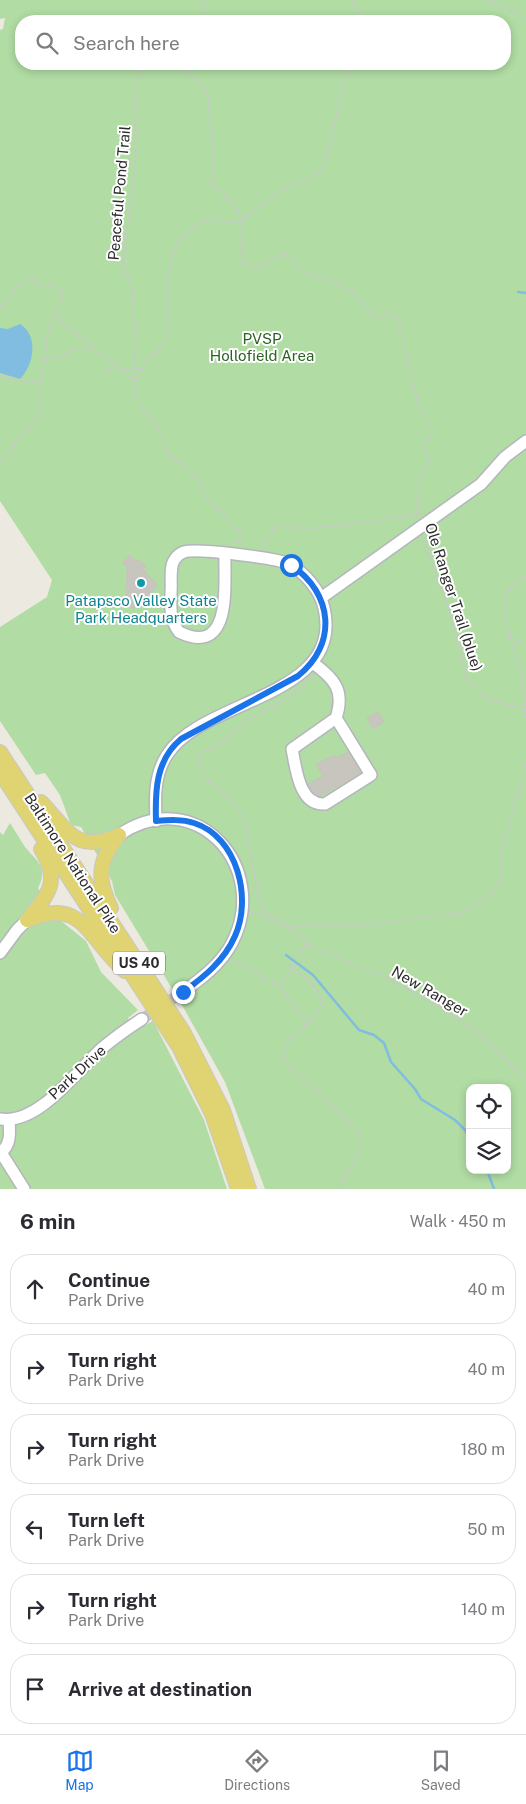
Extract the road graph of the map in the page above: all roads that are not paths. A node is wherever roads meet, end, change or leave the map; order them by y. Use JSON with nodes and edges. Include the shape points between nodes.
{"nodes":[{"id":1,"x":526,"y":440,"type":"edge"},
{"id":2,"x":225,"y":554,"type":"junction"},
{"id":3,"x":321,"y":598,"type":"junction"},
{"id":4,"x":315,"y":665,"type":"junction"},
{"id":5,"x":336,"y":718,"type":"junction"},
{"id":6,"x":0,"y":752,"type":"edge"},
{"id":7,"x":6,"y":772,"type":"edge"},
{"id":8,"x":11,"y":788,"type":"junction"},
{"id":9,"x":156,"y":821,"type":"junction"},
{"id":10,"x":119,"y":835,"type":"junction"},
{"id":11,"x":27,"y":920,"type":"junction"},
{"id":12,"x":129,"y":947,"type":"junction"},
{"id":13,"x":0,"y":953,"type":"edge"},
{"id":14,"x":138,"y":981,"type":"junction"},
{"id":15,"x":183,"y":992,"type":"tunnel mouth"},
{"id":16,"x":142,"y":1019,"type":"tunnel mouth"},
{"id":17,"x":5,"y":1119,"type":"edge"},
{"id":18,"x":0,"y":1152,"type":"edge"},
{"id":19,"x":24,"y":1189,"type":"edge"},
{"id":20,"x":238,"y":1189,"type":"edge"},
{"id":21,"x":249,"y":1189,"type":"edge"}],
"edges":[{"from":1,"to":3,"type":"street","via":[[480,484]]},
{"from":2,"to":2,"type":"street","via":[[185,551],[175,559],[172,564],[170,616],[178,632],[193,637],[204,636],[212,634],[221,623]]},
{"from":2,"to":3,"type":"street","via":[[282,561],[296,568]]},
{"from":3,"to":4,"type":"street","via":[[325,628]]},
{"from":4,"to":5,"type":"street","via":[[335,682],[340,695]]},
{"from":4,"to":9,"type":"street","via":[[192,731],[175,744],[164,760],[158,778]]},
{"from":5,"to":5,"type":"street","via":[[292,749],[303,790],[311,802],[318,804],[325,804],[371,775]]},
{"from":6,"to":7,"type":"main road","name":"Baltimore National Pike","number":"US 40"},
{"from":7,"to":8,"type":"main road","name":"Baltimore National Pike","number":"US 40"},
{"from":7,"to":10,"type":"main road","via":[[79,841],[95,843]]},
{"from":7,"to":12,"type":"main road","name":"Baltimore National Pike","number":"US 40"},
{"from":8,"to":11,"type":"main road","via":[[24,823],[52,871],[50,888]]},
{"from":8,"to":14,"type":"main road","name":"Baltimore National Pike","number":"US 40"},
{"from":9,"to":10,"type":"street","via":[[135,826]]},
{"from":9,"to":15,"type":"street","via":[[196,823],[220,842],[238,875],[242,896],[236,935],[224,955]]},
{"from":10,"to":12,"type":"main road","via":[[105,855],[101,884]]},
{"from":11,"to":13,"type":"street"},
{"from":11,"to":14,"type":"main road","via":[[55,911],[76,917],[114,961]]},
{"from":12,"to":21,"type":"main road","name":"Baltimore National Pike","number":"US 40","via":[[203,1067],[223,1110]]},
{"from":14,"to":20,"type":"main road","name":"Baltimore National Pike","number":"US 40","via":[[198,1084],[222,1138]]},
{"from":16,"to":17,"type":"street","name":"Park Drive","via":[[101,1049],[35,1110],[25,1116]]},
{"from":17,"to":18,"type":"street","name":"Park Drive","via":[[9,1142]]},
{"from":18,"to":19,"type":"street"}]}
